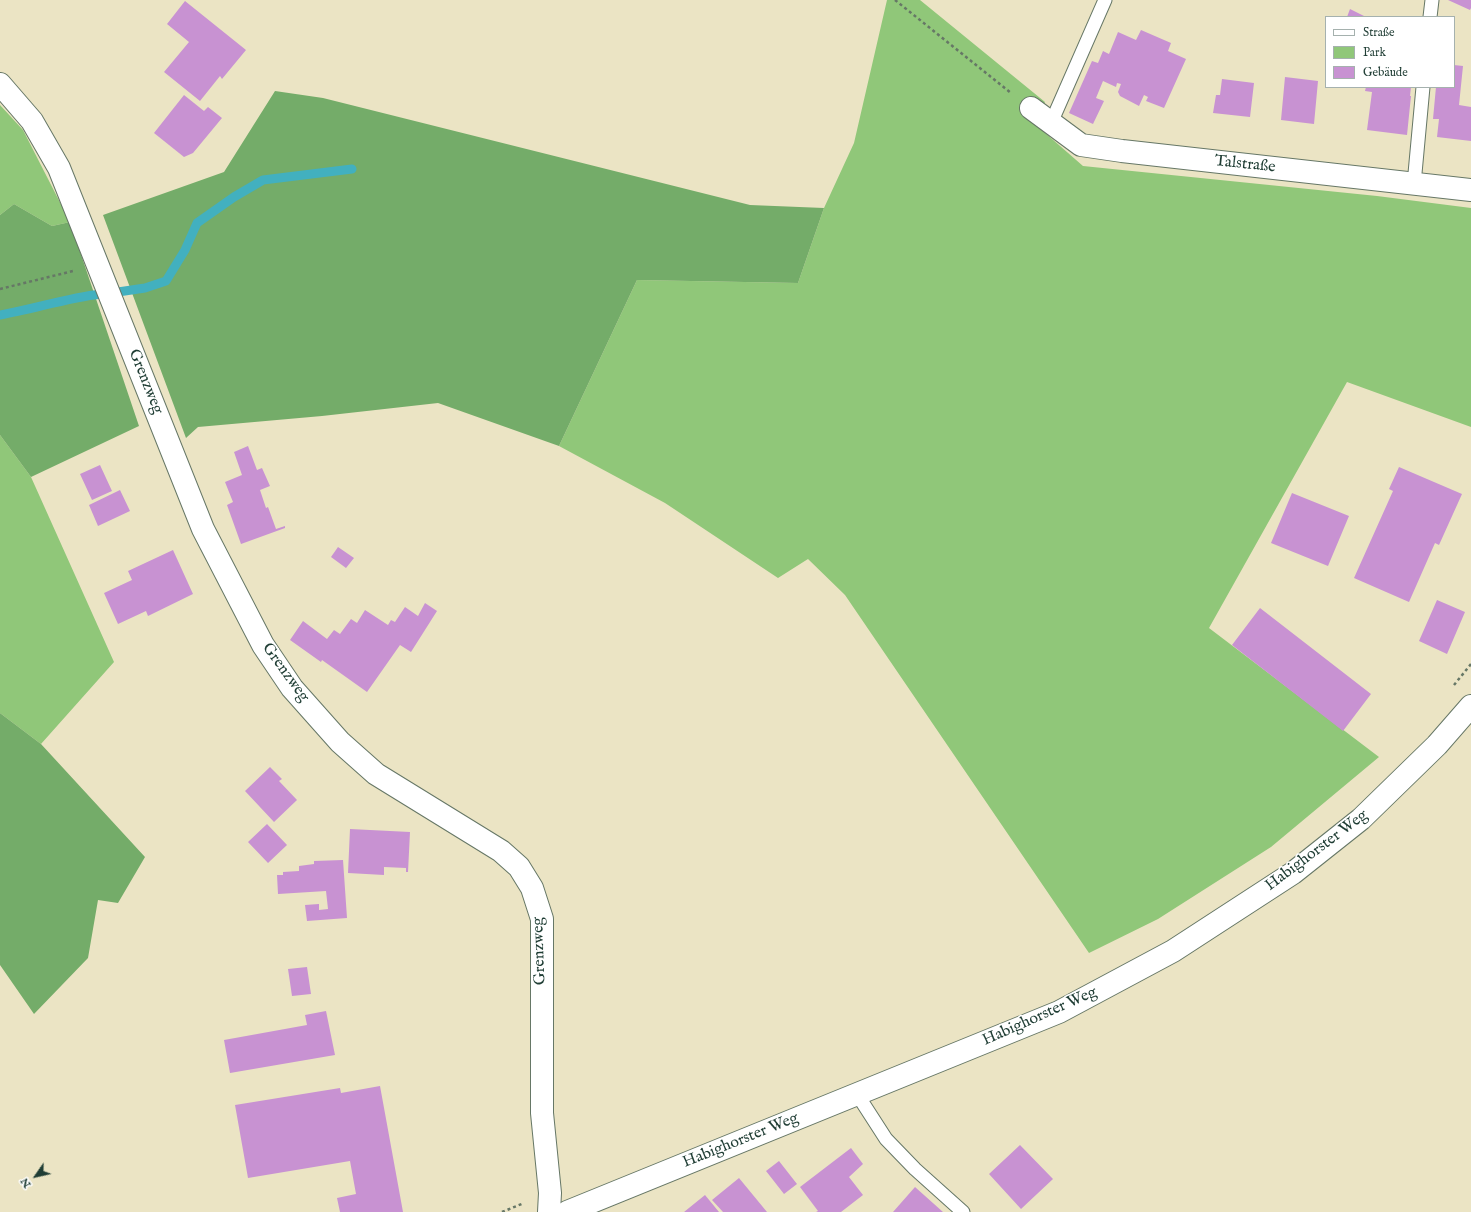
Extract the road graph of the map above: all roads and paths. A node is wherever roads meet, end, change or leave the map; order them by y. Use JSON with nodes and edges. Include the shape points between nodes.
{"nodes":[{"id":1,"x":895,"y":0,"type":"edge"},
{"id":2,"x":1104,"y":0,"type":"edge"},
{"id":3,"x":1432,"y":0,"type":"edge"},
{"id":4,"x":1430,"y":16,"type":"edge"},
{"id":5,"x":0,"y":84,"type":"edge"},
{"id":6,"x":1423,"y":88,"type":"edge"},
{"id":7,"x":1030,"y":108,"type":"joint"},
{"id":8,"x":1051,"y":123,"type":"junction"},
{"id":9,"x":1414,"y":184,"type":"junction"},
{"id":10,"x":1471,"y":190,"type":"edge"},
{"id":11,"x":98,"y":265,"type":"junction"},
{"id":12,"x":0,"y":289,"type":"edge"},
{"id":13,"x":1471,"y":664,"type":"edge"},
{"id":14,"x":1452,"y":687,"type":"dead end"},
{"id":15,"x":1471,"y":706,"type":"edge"},
{"id":16,"x":857,"y":1094,"type":"junction"},
{"id":17,"x":549,"y":1212,"type":"edge"},
{"id":18,"x":567,"y":1212,"type":"edge"},
{"id":19,"x":963,"y":1212,"type":"edge"}],
"edges":[{"from":1,"to":7,"type":"path"},
{"from":2,"to":8,"type":"lane"},
{"from":3,"to":4,"type":"lane"},
{"from":5,"to":11,"type":"street","name":"Grenzweg","via":[[32,121],[59,168]]},
{"from":6,"to":9,"type":"lane"},
{"from":7,"to":8,"type":"street","name":"Talstraße"},
{"from":8,"to":9,"type":"street","name":"Talstraße","via":[[1081,145]]},
{"from":9,"to":10,"type":"street","name":"Talstraße"},
{"from":11,"to":12,"type":"path"},
{"from":11,"to":17,"type":"street","name":"Grenzweg","via":[[203,529],[263,645],[292,688],[340,742],[376,774],[501,851],[518,867],[532,888],[542,919],[542,1113],[550,1193]]},
{"from":13,"to":14,"type":"path"},
{"from":15,"to":16,"type":"street","name":"Habighorster Weg","via":[[1437,745],[1361,819],[1293,872],[1173,951],[1059,1012]]},
{"from":16,"to":18,"type":"street","name":"Habighorster Weg"},
{"from":16,"to":19,"type":"lane","via":[[886,1139]]}]}
